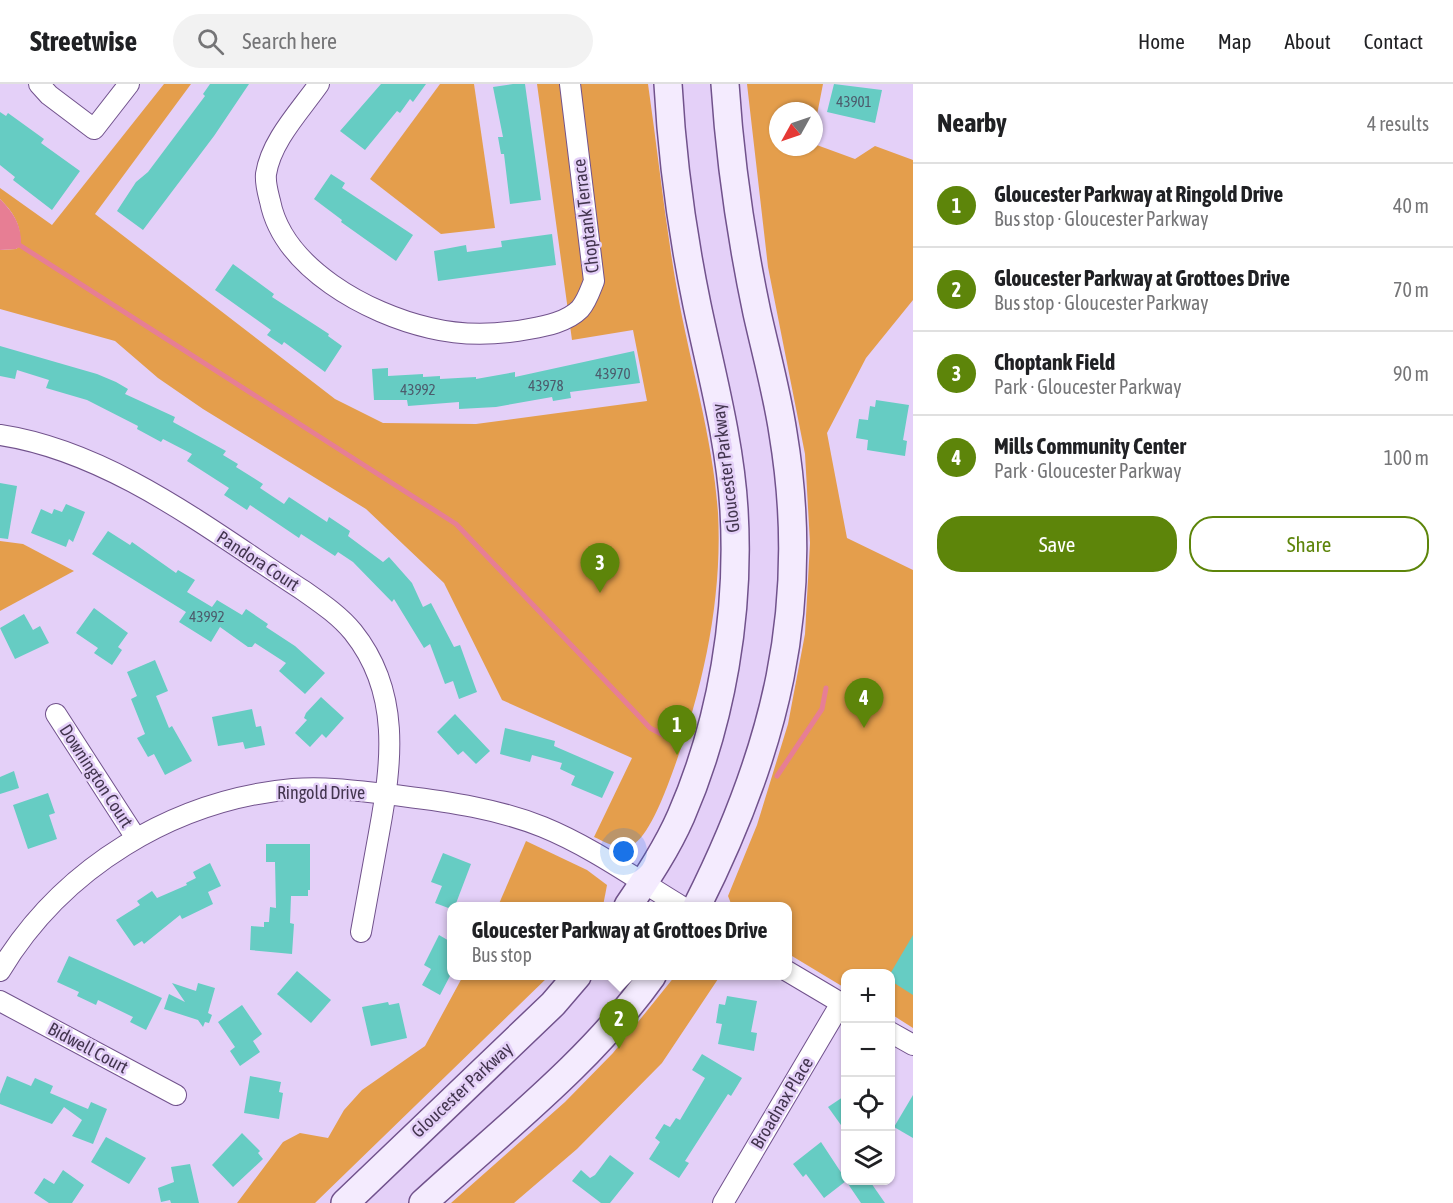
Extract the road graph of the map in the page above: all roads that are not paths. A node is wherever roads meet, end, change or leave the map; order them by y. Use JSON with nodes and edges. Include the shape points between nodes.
{"nodes":[{"id":1,"x":39,"y":84,"type":"edge"},
{"id":2,"x":129,"y":84,"type":"edge"},
{"id":3,"x":319,"y":84,"type":"edge"},
{"id":4,"x":570,"y":84,"type":"edge"},
{"id":5,"x":668,"y":84,"type":"edge"},
{"id":6,"x":725,"y":84,"type":"edge"},
{"id":7,"x":0,"y":435,"type":"edge"},
{"id":8,"x":56,"y":714,"type":"dead end"},
{"id":9,"x":386,"y":794,"type":"junction"},
{"id":10,"x":136,"y":838,"type":"junction"},
{"id":11,"x":644,"y":883,"type":"junction"},
{"id":12,"x":631,"y":902,"type":"edge"},
{"id":13,"x":675,"y":902,"type":"edge"},
{"id":14,"x":699,"y":902,"type":"edge"},
{"id":15,"x":361,"y":932,"type":"dead end"},
{"id":16,"x":0,"y":971,"type":"edge"},
{"id":17,"x":792,"y":974,"type":"edge"},
{"id":18,"x":573,"y":980,"type":"edge"},
{"id":19,"x":648,"y":980,"type":"edge"},
{"id":20,"x":0,"y":1001,"type":"edge"},
{"id":21,"x":841,"y":1003,"type":"edge"},
{"id":22,"x":841,"y":1007,"type":"edge"},
{"id":23,"x":895,"y":1034,"type":"edge"},
{"id":24,"x":913,"y":1045,"type":"edge"},
{"id":25,"x":176,"y":1095,"type":"dead end"},
{"id":26,"x":345,"y":1203,"type":"edge"},
{"id":27,"x":423,"y":1203,"type":"edge"},
{"id":28,"x":723,"y":1203,"type":"edge"}],
"edges":[{"from":1,"to":2,"type":"street","via":[[94,129]]},
{"from":3,"to":4,"type":"street","name":"Choptank Terrace","via":[[270,158],[266,177],[276,226],[306,265],[367,304],[397,319],[430,328],[486,334],[514,332],[565,319],[589,297],[594,281]]},
{"from":5,"to":11,"type":"main road","name":"Gloucester Parkway","via":[[683,219],[723,425],[733,499],[734,594],[725,661],[700,764],[680,818]]},
{"from":6,"to":14,"type":"main road","via":[[740,225],[783,433],[790,492],[793,592],[781,685],[766,735],[746,800]]},
{"from":7,"to":9,"type":"street","name":"Pandora Court","via":[[61,449],[122,477],[333,611],[363,646],[387,703],[391,750]]},
{"from":8,"to":10,"type":"street","name":"Downington Court"},
{"from":9,"to":10,"type":"street","name":"Ringold Drive","via":[[335,789],[265,793],[208,807]]},
{"from":9,"to":11,"type":"street","name":"Ringold Drive","via":[[493,810],[542,826]]},
{"from":9,"to":15,"type":"street","name":"Pandora Court"},
{"from":10,"to":16,"type":"street","name":"Ringold Drive","via":[[62,891],[28,927]]},
{"from":11,"to":12,"type":"main road","name":"Gloucester Parkway"},
{"from":11,"to":13,"type":"street","name":"Ringold Drive"},
{"from":17,"to":21,"type":"street"},
{"from":18,"to":26,"type":"main road","name":"Gloucester Parkway","via":[[553,1004]]},
{"from":19,"to":27,"type":"main road","via":[[563,1075]]},
{"from":20,"to":25,"type":"street","name":"Bidwell Court"},
{"from":22,"to":28,"type":"street","name":"Broadnax Place"},
{"from":23,"to":24,"type":"street"}]}
